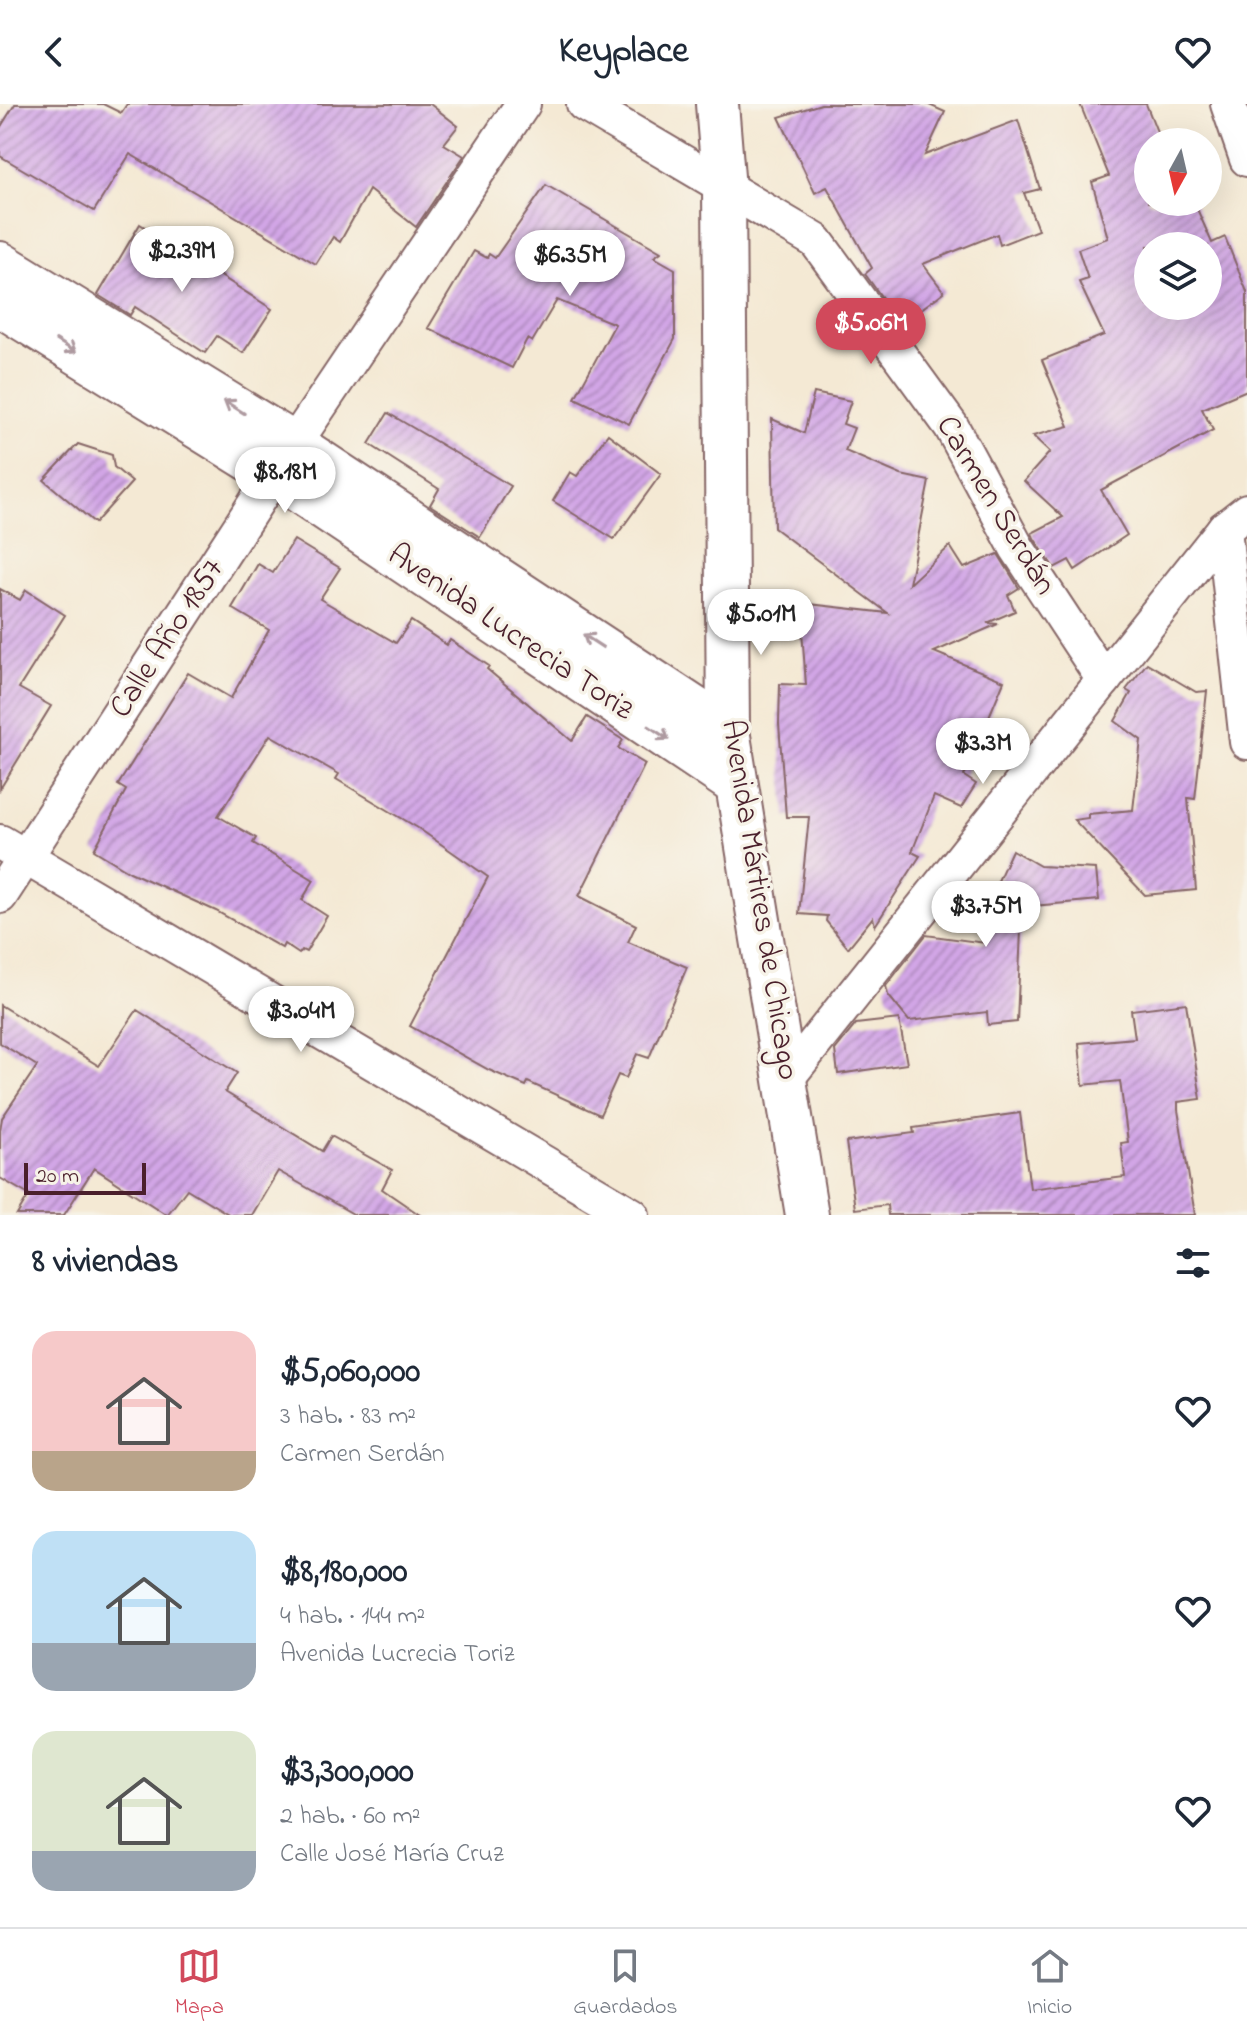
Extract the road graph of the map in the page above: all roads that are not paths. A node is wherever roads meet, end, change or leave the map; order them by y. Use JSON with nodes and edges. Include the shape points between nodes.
{"nodes":[{"id":1,"x":523,"y":104,"type":"edge"},
{"id":2,"x":584,"y":104,"type":"edge"},
{"id":3,"x":717,"y":104,"type":"edge"},
{"id":4,"x":1228,"y":104,"type":"edge"},
{"id":5,"x":1247,"y":159,"type":"edge"},
{"id":6,"x":724,"y":189,"type":"junction"},
{"id":7,"x":0,"y":263,"type":"edge"},
{"id":8,"x":0,"y":305,"type":"edge"},
{"id":9,"x":285,"y":460,"type":"junction"},
{"id":10,"x":1236,"y":520,"type":"edge"},
{"id":11,"x":1104,"y":680,"type":"junction"},
{"id":12,"x":728,"y":730,"type":"junction"},
{"id":13,"x":1247,"y":742,"type":"edge"},
{"id":14,"x":734,"y":783,"type":"junction"},
{"id":15,"x":12,"y":850,"type":"edge"},
{"id":16,"x":0,"y":896,"type":"edge"},
{"id":17,"x":787,"y":1078,"type":"junction"},
{"id":18,"x":632,"y":1215,"type":"edge"},
{"id":19,"x":807,"y":1215,"type":"edge"}],
"edges":[{"from":1,"to":9,"type":"street","name":"Calle Año 1857"},
{"from":2,"to":6,"type":"street","name":"Carmen Serdán"},
{"from":3,"to":6,"type":"street","name":"Avenida Mártires de Chicago"},
{"from":4,"to":5,"type":"street"},
{"from":6,"to":11,"type":"street","name":"Carmen Serdán","via":[[816,241],[951,426],[1017,548]]},
{"from":6,"to":12,"type":"street","name":"Avenida Mártires de Chicago"},
{"from":9,"to":7,"type":"street","name":"Avenida Lucrecia Toriz","one_way":true},
{"from":8,"to":9,"type":"street","name":"Avenida Lucrecia Toriz","one_way":true},
{"from":12,"to":9,"type":"street","name":"Avenida Lucrecia Toriz","one_way":true},
{"from":9,"to":14,"type":"street","name":"Avenida Lucrecia Toriz","one_way":true},
{"from":9,"to":15,"type":"street","name":"Calle Año 1857"},
{"from":10,"to":11,"type":"street"},
{"from":10,"to":13,"type":"street"},
{"from":11,"to":17,"type":"street"},
{"from":12,"to":14,"type":"street","name":"Avenida Mártires de Chicago"},
{"from":14,"to":17,"type":"street","name":"Avenida Mártires de Chicago"},
{"from":15,"to":16,"type":"street","name":"Calle Año 1857"},
{"from":15,"to":18,"type":"street"},
{"from":17,"to":19,"type":"street","name":"Avenida Mártires de Chicago"}]}
